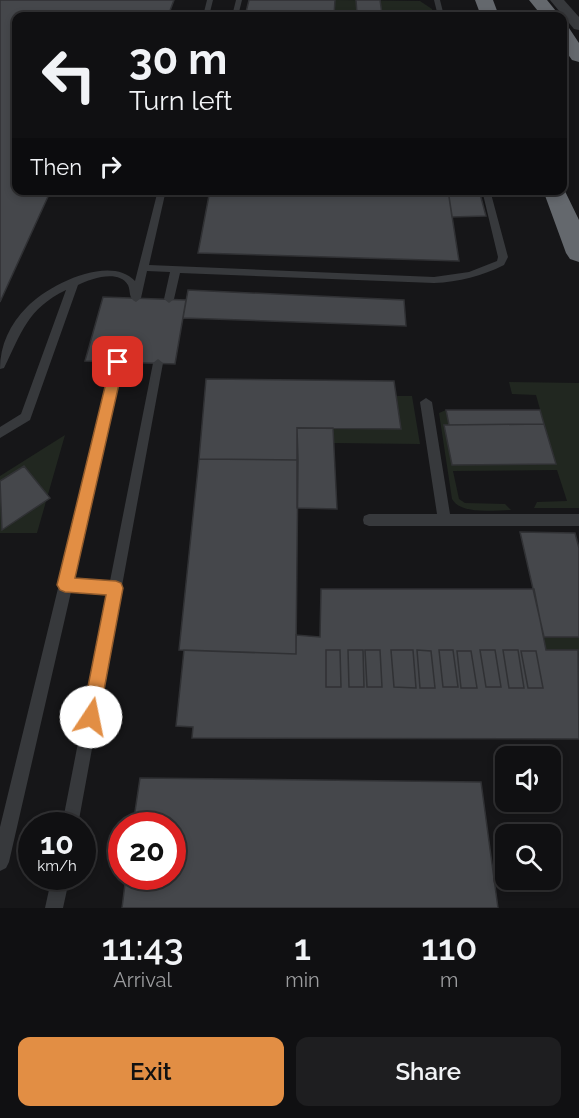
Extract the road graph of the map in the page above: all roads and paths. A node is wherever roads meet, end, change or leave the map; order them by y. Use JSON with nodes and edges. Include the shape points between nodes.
{"nodes":[{"id":1,"x":538,"y":0,"type":"edge"},
{"id":2,"x":557,"y":0,"type":"edge"},
{"id":3,"x":548,"y":12,"type":"edge"},
{"id":4,"x":579,"y":26,"type":"edge"},
{"id":5,"x":567,"y":39,"type":"edge"},
{"id":6,"x":579,"y":56,"type":"edge"},
{"id":7,"x":161,"y":195,"type":"edge"},
{"id":8,"x":487,"y":195,"type":"edge"},
{"id":9,"x":557,"y":195,"type":"edge"},
{"id":10,"x":579,"y":253,"type":"edge"},
{"id":11,"x":143,"y":268,"type":"junction"},
{"id":12,"x":176,"y":269,"type":"junction"},
{"id":13,"x":74,"y":281,"type":"junction"},
{"id":14,"x":169,"y":299,"type":"dead end"},
{"id":15,"x":118,"y":362,"type":"dead end"},
{"id":16,"x":158,"y":363,"type":"dead end"},
{"id":17,"x":0,"y":365,"type":"edge"},
{"id":18,"x":426,"y":402,"type":"dead end"},
{"id":19,"x":0,"y":432,"type":"edge"},
{"id":20,"x":369,"y":520,"type":"dead end"},
{"id":21,"x":444,"y":520,"type":"junction"},
{"id":22,"x":579,"y":520,"type":"edge"},
{"id":23,"x":65,"y":585,"type":"junction"},
{"id":24,"x":116,"y":588,"type":"junction"},
{"id":25,"x":73,"y":812,"type":"edge"},
{"id":26,"x":0,"y":862,"type":"edge"},
{"id":27,"x":58,"y":890,"type":"edge"},
{"id":28,"x":54,"y":908,"type":"edge"}],
"edges":[{"from":1,"to":3,"type":"highway"},
{"from":2,"to":4,"type":"street"},
{"from":5,"to":6,"type":"highway"},
{"from":7,"to":11,"type":"lane"},
{"from":8,"to":12,"type":"lane","via":[[503,257],[501,263],[462,279]]},
{"from":9,"to":10,"type":"highway"},
{"from":11,"to":12,"type":"lane"},
{"from":11,"to":13,"type":"lane","via":[[136,298],[131,282],[121,273]]},
{"from":12,"to":14,"type":"lane"},
{"from":13,"to":17,"type":"lane","via":[[37,303],[14,331]]},
{"from":13,"to":19,"type":"lane","via":[[26,417]]},
{"from":15,"to":23,"type":"lane"},
{"from":16,"to":24,"type":"lane"},
{"from":18,"to":21,"type":"lane"},
{"from":20,"to":21,"type":"lane"},
{"from":21,"to":22,"type":"lane","via":[[526,514]]},
{"from":23,"to":24,"type":"lane"},
{"from":23,"to":26,"type":"lane"},
{"from":24,"to":25,"type":"lane"},
{"from":27,"to":28,"type":"lane"}]}
